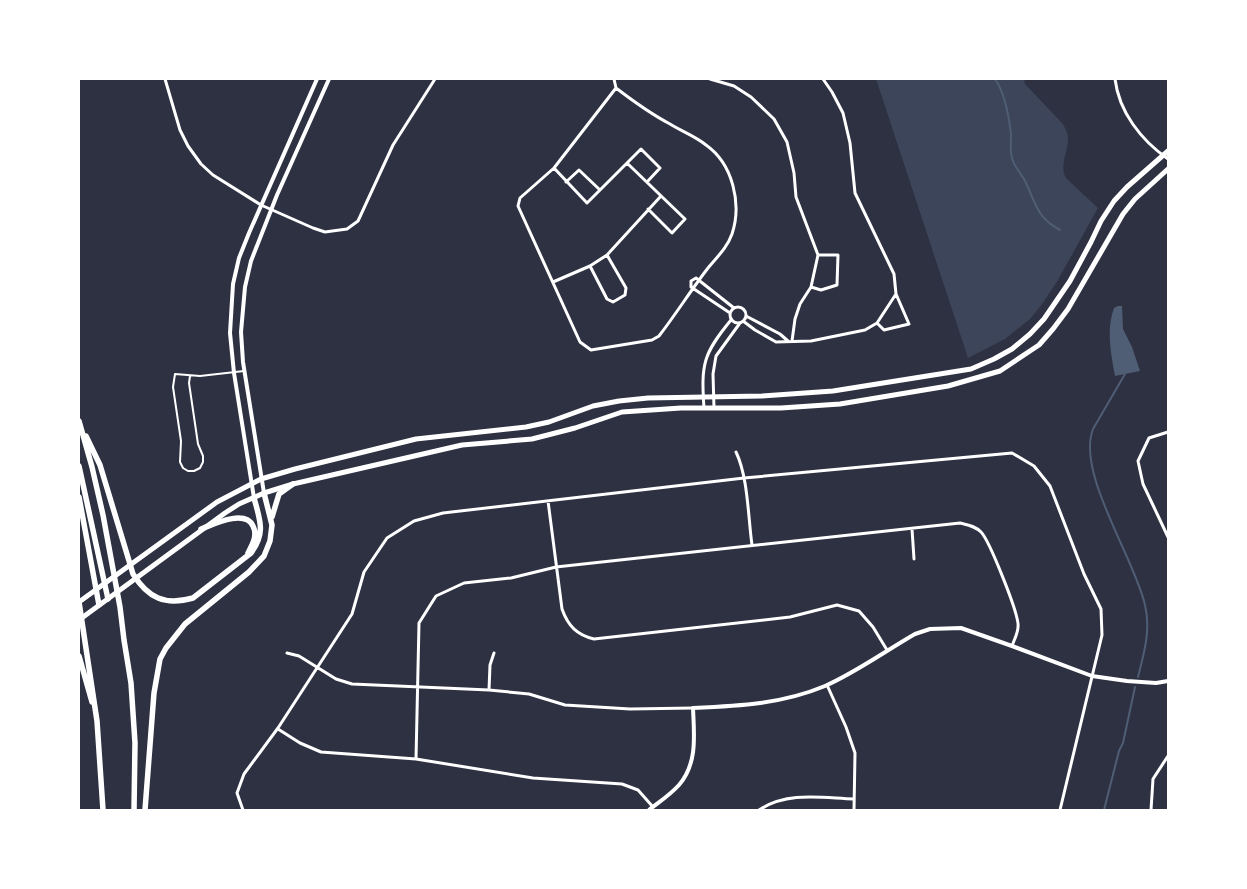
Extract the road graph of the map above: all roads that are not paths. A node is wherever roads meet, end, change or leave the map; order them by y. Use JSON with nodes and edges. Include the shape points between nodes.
{"nodes":[{"id":1,"x":165,"y":79,"type":"edge"},
{"id":2,"x":317,"y":79,"type":"edge"},
{"id":3,"x":329,"y":79,"type":"edge"},
{"id":4,"x":435,"y":79,"type":"edge"},
{"id":5,"x":614,"y":79,"type":"edge"},
{"id":6,"x":710,"y":79,"type":"edge"},
{"id":7,"x":823,"y":79,"type":"edge"},
{"id":8,"x":1115,"y":79,"type":"edge"},
{"id":9,"x":616,"y":88,"type":"junction"},
{"id":10,"x":1168,"y":151,"type":"edge"},
{"id":11,"x":1163,"y":155,"type":"junction"},
{"id":12,"x":1168,"y":159,"type":"edge"},
{"id":13,"x":627,"y":163,"type":"junction"},
{"id":14,"x":554,"y":168,"type":"junction"},
{"id":15,"x":1168,"y":169,"type":"edge"},
{"id":16,"x":566,"y":182,"type":"junction"},
{"id":17,"x":647,"y":182,"type":"junction"},
{"id":18,"x":600,"y":190,"type":"junction"},
{"id":19,"x":661,"y":196,"type":"junction"},
{"id":20,"x":261,"y":205,"type":"junction"},
{"id":21,"x":648,"y":209,"type":"junction"},
{"id":22,"x":271,"y":210,"type":"junction"},
{"id":23,"x":818,"y":254,"type":"junction"},
{"id":24,"x":607,"y":255,"type":"junction"},
{"id":25,"x":590,"y":266,"type":"junction"},
{"id":26,"x":700,"y":281,"type":"junction"},
{"id":27,"x":553,"y":282,"type":"junction"},
{"id":28,"x":812,"y":287,"type":"junction"},
{"id":29,"x":694,"y":289,"type":"junction"},
{"id":30,"x":896,"y":294,"type":"junction"},
{"id":31,"x":718,"y":295,"type":"junction"},
{"id":32,"x":714,"y":302,"type":"junction"},
{"id":33,"x":734,"y":308,"type":"junction"},
{"id":34,"x":730,"y":313,"type":"junction"},
{"id":35,"x":746,"y":316,"type":"junction"},
{"id":36,"x":731,"y":320,"type":"junction"},
{"id":37,"x":742,"y":322,"type":"junction"},
{"id":38,"x":877,"y":323,"type":"junction"},
{"id":39,"x":790,"y":341,"type":"junction"},
{"id":40,"x":245,"y":371,"type":"junction"},
{"id":41,"x":234,"y":373,"type":"junction"},
{"id":42,"x":190,"y":376,"type":"junction"},
{"id":43,"x":703,"y":396,"type":"junction"},
{"id":44,"x":713,"y":396,"type":"junction"},
{"id":45,"x":704,"y":408,"type":"junction"},
{"id":46,"x":714,"y":408,"type":"junction"},
{"id":47,"x":79,"y":421,"type":"edge"},
{"id":48,"x":1168,"y":432,"type":"edge"},
{"id":49,"x":736,"y":452,"type":"dead end"},
{"id":50,"x":79,"y":466,"type":"edge"},
{"id":51,"x":744,"y":478,"type":"junction"},
{"id":52,"x":262,"y":479,"type":"junction"},
{"id":53,"x":251,"y":484,"type":"junction"},
{"id":54,"x":293,"y":484,"type":"junction"},
{"id":55,"x":264,"y":493,"type":"junction"},
{"id":56,"x":79,"y":497,"type":"edge"},
{"id":57,"x":254,"y":498,"type":"junction"},
{"id":58,"x":548,"y":501,"type":"junction"},
{"id":59,"x":271,"y":519,"type":"junction"},
{"id":60,"x":202,"y":529,"type":"junction"},
{"id":61,"x":912,"y":529,"type":"junction"},
{"id":62,"x":1168,"y":537,"type":"edge"},
{"id":63,"x":752,"y":545,"type":"junction"},
{"id":64,"x":244,"y":558,"type":"junction"},
{"id":65,"x":914,"y":559,"type":"dead end"},
{"id":66,"x":556,"y":567,"type":"junction"},
{"id":67,"x":103,"y":584,"type":"junction"},
{"id":68,"x":95,"y":590,"type":"junction"},
{"id":69,"x":108,"y":599,"type":"junction"},
{"id":70,"x":79,"y":602,"type":"edge"},
{"id":71,"x":99,"y":605,"type":"junction"},
{"id":72,"x":79,"y":620,"type":"edge"},
{"id":73,"x":1012,"y":646,"type":"junction"},
{"id":74,"x":887,"y":650,"type":"junction"},
{"id":75,"x":287,"y":653,"type":"dead end"},
{"id":76,"x":494,"y":653,"type":"dead end"},
{"id":77,"x":79,"y":656,"type":"edge"},
{"id":78,"x":318,"y":668,"type":"junction"},
{"id":79,"x":1092,"y":676,"type":"junction"},
{"id":80,"x":1168,"y":681,"type":"edge"},
{"id":81,"x":827,"y":685,"type":"junction"},
{"id":82,"x":418,"y":686,"type":"junction"},
{"id":83,"x":489,"y":690,"type":"junction"},
{"id":84,"x":693,"y":708,"type":"junction"},
{"id":85,"x":98,"y":721,"type":"junction"},
{"id":86,"x":278,"y":728,"type":"junction"},
{"id":87,"x":1168,"y":756,"type":"edge"},
{"id":88,"x":416,"y":760,"type":"junction"},
{"id":89,"x":854,"y":799,"type":"junction"},
{"id":90,"x":653,"y":807,"type":"junction"},
{"id":91,"x":103,"y":810,"type":"edge"},
{"id":92,"x":134,"y":810,"type":"edge"},
{"id":93,"x":145,"y":810,"type":"edge"},
{"id":94,"x":243,"y":810,"type":"edge"},
{"id":95,"x":649,"y":810,"type":"edge"},
{"id":96,"x":759,"y":810,"type":"edge"},
{"id":97,"x":854,"y":810,"type":"edge"},
{"id":98,"x":1060,"y":810,"type":"edge"},
{"id":99,"x":1151,"y":810,"type":"edge"}],
"edges":[{"from":1,"to":20,"type":"street","via":[[180,130],[201,164],[219,180]]},
{"from":2,"to":20,"type":"street"},
{"from":3,"to":22,"type":"street"},
{"from":4,"to":22,"type":"street","via":[[393,144],[355,224],[347,229],[325,232]]},
{"from":5,"to":9,"type":"street"},
{"from":6,"to":23,"type":"street","via":[[734,86],[774,119],[787,142],[796,197]]},
{"from":7,"to":30,"type":"street","via":[[843,113],[855,193],[894,274]]},
{"from":8,"to":11,"type":"street","via":[[1127,117]]},
{"from":9,"to":14,"type":"street"},
{"from":9,"to":26,"type":"street","via":[[652,114],[707,145],[728,172],[736,193],[732,234]]},
{"from":10,"to":11,"type":"highway"},
{"from":11,"to":12,"type":"street"},
{"from":11,"to":44,"type":"highway","via":[[1114,201],[1070,281],[1044,320],[1012,349],[994,359],[971,369],[834,391]]},
{"from":13,"to":17,"type":"street"},
{"from":13,"to":17,"type":"street","via":[[641,149],[660,168]]},
{"from":13,"to":18,"type":"street"},
{"from":14,"to":16,"type":"street"},
{"from":14,"to":27,"type":"street","via":[[520,198],[518,206]]},
{"from":15,"to":46,"type":"highway","via":[[1123,214],[1053,329],[1039,345],[1000,371],[948,386],[840,404]]},
{"from":16,"to":18,"type":"street","via":[[579,170]]},
{"from":16,"to":18,"type":"street","via":[[586,203]]},
{"from":17,"to":19,"type":"street"},
{"from":19,"to":21,"type":"street"},
{"from":19,"to":21,"type":"street","via":[[685,219],[672,233]]},
{"from":20,"to":22,"type":"street"},
{"from":20,"to":41,"type":"street","via":[[239,258],[233,284],[230,333]]},
{"from":21,"to":24,"type":"street"},
{"from":22,"to":40,"type":"street","via":[[251,261],[245,287],[241,332]]},
{"from":23,"to":28,"type":"street"},
{"from":23,"to":28,"type":"street","via":[[838,256],[837,286],[821,290]]},
{"from":24,"to":25,"type":"street"},
{"from":24,"to":25,"type":"street","via":[[626,288],[625,295],[613,302],[607,299]]},
{"from":25,"to":27,"type":"street"},
{"from":26,"to":29,"type":"street"},
{"from":26,"to":29,"type":"street","via":[[696,278],[691,281]]},
{"from":26,"to":31,"type":"street"},
{"from":27,"to":29,"type":"street","via":[[580,342],[591,350],[652,340],[659,336]]},
{"from":28,"to":39,"type":"street","via":[[800,304]]},
{"from":29,"to":32,"type":"street"},
{"from":30,"to":38,"type":"street"},
{"from":30,"to":38,"type":"street","via":[[909,324],[884,330]]},
{"from":31,"to":32,"type":"street"},
{"from":31,"to":33,"type":"street"},
{"from":32,"to":34,"type":"street"},
{"from":33,"to":34,"type":"street"},
{"from":33,"to":35,"type":"street","via":[[743,309]]},
{"from":34,"to":36,"type":"street"},
{"from":35,"to":37,"type":"street"},
{"from":35,"to":39,"type":"street"},
{"from":36,"to":37,"type":"street"},
{"from":36,"to":43,"type":"street","via":[[705,357]]},
{"from":37,"to":39,"type":"street","via":[[776,342]]},
{"from":37,"to":44,"type":"street","via":[[716,356]]},
{"from":38,"to":39,"type":"street","via":[[865,330],[810,341]]},
{"from":40,"to":41,"type":"lane"},
{"from":40,"to":52,"type":"street"},
{"from":41,"to":42,"type":"lane"},
{"from":41,"to":53,"type":"street"},
{"from":42,"to":42,"type":"lane","via":[[175,374],[173,387],[180,462],[183,468],[194,471],[200,468],[203,456],[198,444]]},
{"from":43,"to":44,"type":"highway"},
{"from":43,"to":45,"type":"street"},
{"from":43,"to":52,"type":"highway","via":[[619,401],[593,406],[549,422],[416,439]]},
{"from":44,"to":46,"type":"street"},
{"from":45,"to":46,"type":"highway"},
{"from":45,"to":54,"type":"highway","via":[[622,412],[539,437],[462,445]]},
{"from":47,"to":64,"type":"highway","via":[[100,465],[131,567],[141,586],[160,599],[182,601],[193,598]]},
{"from":47,"to":92,"type":"highway","via":[[103,515],[131,683],[135,743]]},
{"from":48,"to":62,"type":"street","via":[[1149,438],[1138,461],[1143,484]]},
{"from":49,"to":51,"type":"street"},
{"from":50,"to":67,"type":"highway"},
{"from":51,"to":58,"type":"street"},
{"from":51,"to":63,"type":"street"},
{"from":51,"to":79,"type":"street","via":[[1012,453],[1034,466],[1050,486],[1080,566],[1101,609],[1102,635]]},
{"from":52,"to":53,"type":"highway"},
{"from":52,"to":55,"type":"street"},
{"from":53,"to":57,"type":"street"},
{"from":53,"to":67,"type":"highway","via":[[217,502]]},
{"from":54,"to":55,"type":"highway"},
{"from":54,"to":59,"type":"highway","via":[[279,494]]},
{"from":55,"to":57,"type":"highway"},
{"from":55,"to":59,"type":"highway"},
{"from":56,"to":68,"type":"highway"},
{"from":57,"to":60,"type":"highway"},
{"from":57,"to":64,"type":"highway","via":[[261,536],[258,544]]},
{"from":58,"to":66,"type":"street"},
{"from":58,"to":78,"type":"street","via":[[443,513],[414,521],[387,538],[364,572],[352,614]]},
{"from":59,"to":93,"type":"highway","via":[[270,541],[264,556],[185,624],[160,659],[154,693]]},
{"from":60,"to":64,"type":"highway","via":[[226,520],[248,520],[255,534]]},
{"from":60,"to":69,"type":"highway"},
{"from":61,"to":63,"type":"street"},
{"from":61,"to":65,"type":"street"},
{"from":61,"to":73,"type":"street","via":[[960,523],[973,526],[982,533],[1016,613],[1019,626]]},
{"from":63,"to":66,"type":"street"},
{"from":66,"to":74,"type":"street","via":[[566,619],[573,629],[594,639],[790,617],[837,605],[859,611]]},
{"from":66,"to":82,"type":"street","via":[[511,578],[464,583],[436,596],[420,623]]},
{"from":67,"to":68,"type":"highway"},
{"from":67,"to":69,"type":"highway"},
{"from":68,"to":70,"type":"highway"},
{"from":68,"to":71,"type":"highway"},
{"from":69,"to":71,"type":"highway"},
{"from":70,"to":85,"type":"highway"},
{"from":71,"to":72,"type":"highway"},
{"from":73,"to":74,"type":"street","via":[[961,628],[930,629]]},
{"from":73,"to":79,"type":"street"},
{"from":74,"to":81,"type":"street"},
{"from":75,"to":78,"type":"street","via":[[299,656]]},
{"from":76,"to":83,"type":"street"},
{"from":77,"to":85,"type":"highway"},
{"from":78,"to":82,"type":"street","via":[[352,684]]},
{"from":78,"to":86,"type":"street"},
{"from":79,"to":80,"type":"street","via":[[1156,683]]},
{"from":79,"to":98,"type":"street"},
{"from":81,"to":84,"type":"street","via":[[763,704]]},
{"from":81,"to":89,"type":"street","via":[[854,747]]},
{"from":82,"to":83,"type":"street"},
{"from":82,"to":88,"type":"street"},
{"from":83,"to":84,"type":"street","via":[[529,694],[565,705]]},
{"from":84,"to":90,"type":"street","via":[[694,744],[688,771],[675,789]]},
{"from":85,"to":91,"type":"highway"},
{"from":86,"to":88,"type":"street","via":[[300,743],[322,752]]},
{"from":86,"to":94,"type":"street","via":[[244,774],[237,793]]},
{"from":87,"to":99,"type":"street","via":[[1153,779]]},
{"from":88,"to":90,"type":"street","via":[[533,778],[622,784],[638,790]]},
{"from":89,"to":96,"type":"street","via":[[792,797]]},
{"from":89,"to":97,"type":"street"},
{"from":90,"to":95,"type":"street"}]}
